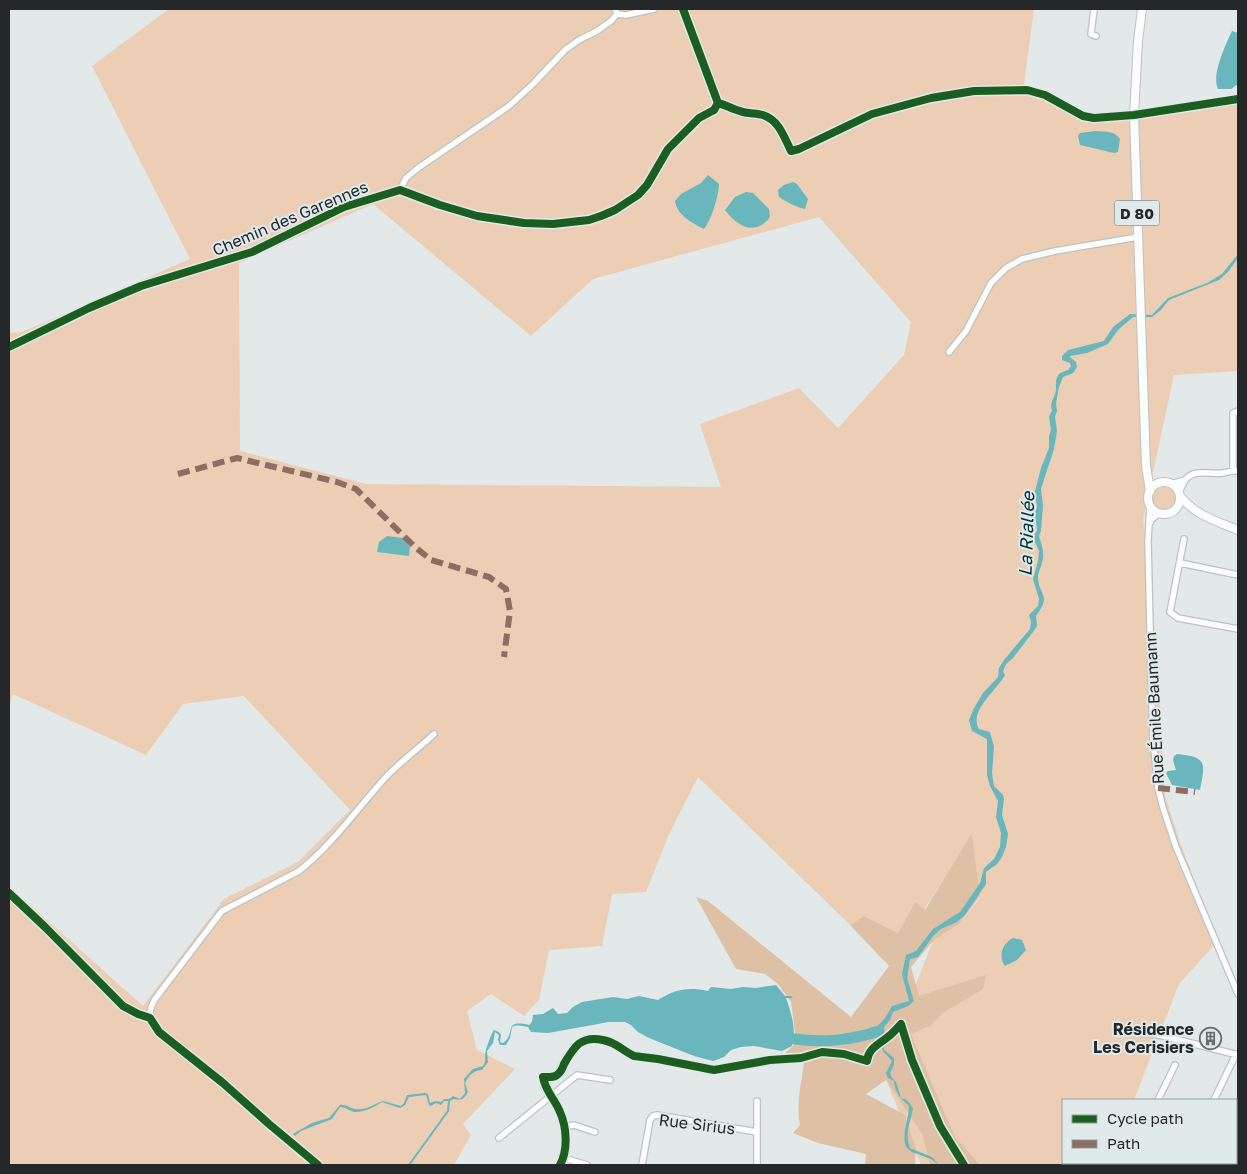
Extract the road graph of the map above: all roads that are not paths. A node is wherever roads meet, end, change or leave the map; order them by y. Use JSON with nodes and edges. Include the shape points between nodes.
{"nodes":[{"id":1,"x":654,"y":9,"type":"edge"},
{"id":2,"x":683,"y":9,"type":"edge"},
{"id":3,"x":1094,"y":9,"type":"edge"},
{"id":4,"x":1142,"y":9,"type":"edge"},
{"id":5,"x":616,"y":12,"type":"edge"},
{"id":6,"x":1096,"y":36,"type":"dead end"},
{"id":7,"x":1238,"y":99,"type":"edge"},
{"id":8,"x":718,"y":103,"type":"junction"},
{"id":9,"x":1134,"y":115,"type":"junction"},
{"id":10,"x":400,"y":190,"type":"junction"},
{"id":11,"x":1138,"y":238,"type":"junction"},
{"id":12,"x":10,"y":347,"type":"edge"},
{"id":13,"x":949,"y":352,"type":"dead end"},
{"id":14,"x":1238,"y":411,"type":"edge"},
{"id":15,"x":1146,"y":466,"type":"junction"},
{"id":16,"x":1236,"y":470,"type":"edge"},
{"id":17,"x":1185,"y":480,"type":"junction"},
{"id":18,"x":1168,"y":483,"type":"junction"},
{"id":19,"x":1150,"y":491,"type":"junction"},
{"id":20,"x":1179,"y":494,"type":"junction"},
{"id":21,"x":1150,"y":505,"type":"junction"},
{"id":22,"x":1173,"y":511,"type":"junction"},
{"id":23,"x":1197,"y":512,"type":"junction"},
{"id":24,"x":1158,"y":513,"type":"junction"},
{"id":25,"x":1148,"y":527,"type":"junction"},
{"id":26,"x":1238,"y":530,"type":"edge"},
{"id":27,"x":1184,"y":538,"type":"dead end"},
{"id":28,"x":1180,"y":563,"type":"junction"},
{"id":29,"x":1238,"y":575,"type":"edge"},
{"id":30,"x":1238,"y":629,"type":"edge"},
{"id":31,"x":434,"y":734,"type":"dead end"},
{"id":32,"x":1238,"y":994,"type":"edge"},
{"id":33,"x":1130,"y":1032,"type":"dead end"},
{"id":34,"x":1237,"y":1054,"type":"edge"},
{"id":35,"x":1175,"y":1065,"type":"dead end"},
{"id":36,"x":610,"y":1080,"type":"dead end"},
{"id":37,"x":544,"y":1087,"type":"dead end"},
{"id":38,"x":551,"y":1095,"type":"junction"},
{"id":39,"x":1158,"y":1099,"type":"edge"},
{"id":40,"x":1214,"y":1099,"type":"edge"},
{"id":41,"x":757,"y":1101,"type":"dead end"},
{"id":42,"x":564,"y":1127,"type":"junction"},
{"id":43,"x":595,"y":1132,"type":"dead end"},
{"id":44,"x":757,"y":1132,"type":"junction"},
{"id":45,"x":499,"y":1138,"type":"dead end"},
{"id":46,"x":564,"y":1158,"type":"junction"},
{"id":47,"x":318,"y":1165,"type":"edge"},
{"id":48,"x":560,"y":1165,"type":"edge"},
{"id":49,"x":587,"y":1165,"type":"edge"},
{"id":50,"x":642,"y":1165,"type":"edge"},
{"id":51,"x":757,"y":1165,"type":"edge"}],
"edges":[{"from":1,"to":5,"type":"street","via":[[626,15]]},
{"from":2,"to":8,"type":"street"},
{"from":3,"to":6,"type":"street","via":[[1091,34]]},
{"from":4,"to":9,"type":"main road","number":"D 80"},
{"from":5,"to":10,"type":"street","via":[[611,21],[565,50],[509,106],[418,168],[406,178]]},
{"from":7,"to":9,"type":"street"},
{"from":8,"to":9,"type":"street","via":[[772,119],[791,150],[872,114],[931,98],[974,91],[1027,90],[1094,118]]},
{"from":8,"to":10,"type":"street","via":[[668,149],[638,195],[615,210],[589,220],[524,223],[477,216]]},
{"from":9,"to":11,"type":"main road","number":"D 80"},
{"from":10,"to":12,"type":"street","name":"Chemin des Garennes","via":[[344,207],[252,252],[140,286]]},
{"from":11,"to":13,"type":"street","via":[[1038,255],[1006,268],[991,282],[966,331]]},
{"from":11,"to":15,"type":"main road","number":"D 80"},
{"from":14,"to":16,"type":"street","via":[[1232,413]]},
{"from":15,"to":18,"type":"main road","via":[[1158,480]]},
{"from":15,"to":19,"type":"main road","number":"D 80"},
{"from":16,"to":17,"type":"street","via":[[1202,472]]},
{"from":17,"to":18,"type":"street"},
{"from":17,"to":20,"type":"street"},
{"from":18,"to":19,"type":"main road","via":[[1156,484]]},
{"from":18,"to":20,"type":"main road"},
{"from":19,"to":21,"type":"main road"},
{"from":20,"to":22,"type":"main road"},
{"from":20,"to":23,"type":"main road"},
{"from":21,"to":24,"type":"main road"},
{"from":21,"to":25,"type":"street","name":"Rue Émile Baumann"},
{"from":22,"to":23,"type":"main road"},
{"from":22,"to":24,"type":"main road"},
{"from":23,"to":26,"type":"main road"},
{"from":24,"to":25,"type":"street"},
{"from":25,"to":32,"type":"street","name":"Rue Émile Baumann","via":[[1153,740],[1158,788],[1176,847]]},
{"from":27,"to":28,"type":"street"},
{"from":28,"to":29,"type":"street"},
{"from":28,"to":30,"type":"street","via":[[1172,615]]},
{"from":31,"to":47,"type":"street","via":[[387,776],[310,863],[299,872],[222,911],[155,998],[150,1010],[150,1018],[159,1032]]},
{"from":33,"to":34,"type":"street","via":[[1159,1035]]},
{"from":34,"to":40,"type":"street"},
{"from":35,"to":39,"type":"street"},
{"from":36,"to":38,"type":"street","via":[[577,1075]]},
{"from":37,"to":38,"type":"street"},
{"from":38,"to":42,"type":"street"},
{"from":38,"to":45,"type":"street"},
{"from":41,"to":44,"type":"street"},
{"from":42,"to":43,"type":"street","via":[[574,1126]]},
{"from":42,"to":46,"type":"street"},
{"from":44,"to":50,"type":"street","name":"Rue Sirius","via":[[655,1115],[650,1120]]},
{"from":44,"to":51,"type":"street","name":"Rue Sirius"},
{"from":46,"to":48,"type":"street"},
{"from":46,"to":49,"type":"street"}]}
